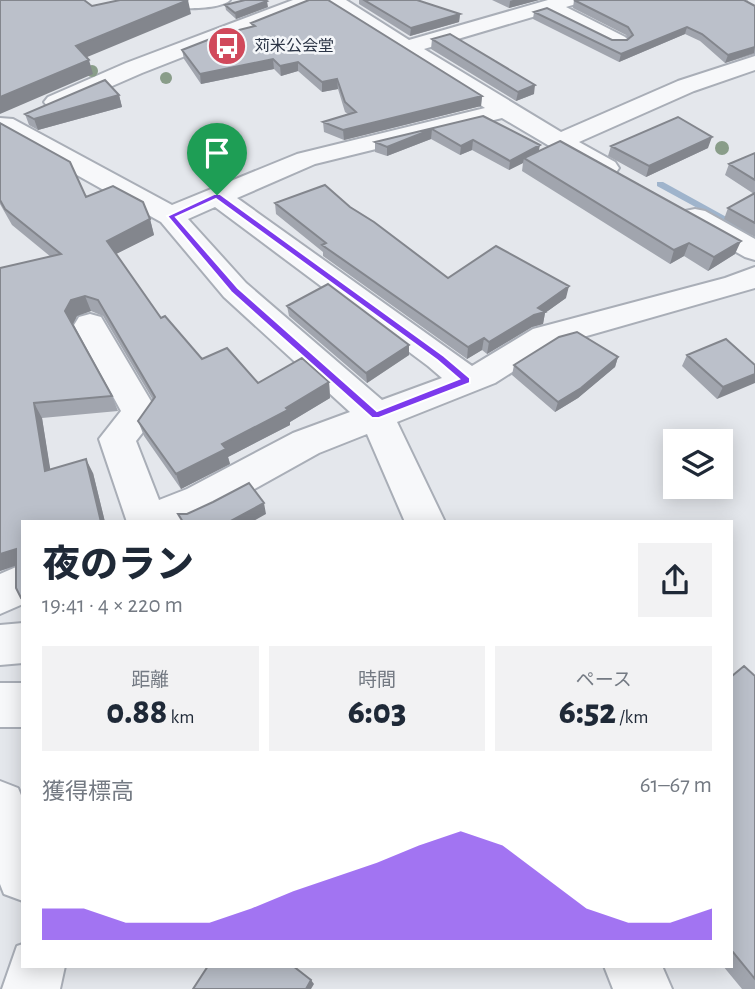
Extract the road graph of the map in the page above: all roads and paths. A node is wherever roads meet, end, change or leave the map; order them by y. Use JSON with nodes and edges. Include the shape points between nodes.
{"nodes":[{"id":1,"x":156,"y":0,"type":"edge"},
{"id":2,"x":219,"y":0,"type":"edge"},
{"id":3,"x":310,"y":0,"type":"edge"},
{"id":4,"x":334,"y":0,"type":"edge"},
{"id":5,"x":569,"y":0,"type":"edge"},
{"id":6,"x":737,"y":0,"type":"edge"},
{"id":7,"x":748,"y":0,"type":"edge"},
{"id":8,"x":548,"y":6,"type":"junction"},
{"id":9,"x":618,"y":41,"type":"edge"},
{"id":10,"x":407,"y":47,"type":"junction"},
{"id":11,"x":755,"y":63,"type":"edge"},
{"id":12,"x":505,"y":110,"type":"junction"},
{"id":13,"x":18,"y":118,"type":"edge"},
{"id":14,"x":559,"y":142,"type":"junction"},
{"id":15,"x":628,"y":180,"type":"edge"},
{"id":16,"x":217,"y":195,"type":"junction"},
{"id":17,"x":674,"y":206,"type":"edge"},
{"id":18,"x":171,"y":216,"type":"junction"},
{"id":19,"x":755,"y":251,"type":"edge"},
{"id":20,"x":748,"y":286,"type":"edge"},
{"id":21,"x":90,"y":325,"type":"dead end"},
{"id":22,"x":467,"y":380,"type":"junction"},
{"id":23,"x":376,"y":415,"type":"junction"},
{"id":24,"x":147,"y":520,"type":"edge"},
{"id":25,"x":149,"y":520,"type":"edge"},
{"id":26,"x":424,"y":520,"type":"edge"},
{"id":27,"x":21,"y":583,"type":"edge"},
{"id":28,"x":0,"y":595,"type":"edge"},
{"id":29,"x":21,"y":643,"type":"edge"},
{"id":30,"x":0,"y":645,"type":"edge"},
{"id":31,"x":0,"y":705,"type":"edge"},
{"id":32,"x":21,"y":705,"type":"edge"},
{"id":33,"x":0,"y":806,"type":"edge"},
{"id":34,"x":21,"y":869,"type":"edge"},
{"id":35,"x":36,"y":968,"type":"edge"},
{"id":36,"x":633,"y":968,"type":"edge"},
{"id":37,"x":31,"y":989,"type":"edge"},
{"id":38,"x":643,"y":989,"type":"edge"}],
"edges":[{"from":1,"to":2,"type":"street"},
{"from":3,"to":13,"type":"street"},
{"from":4,"to":10,"type":"street"},
{"from":5,"to":8,"type":"street"},
{"from":6,"to":7,"type":"path"},
{"from":8,"to":9,"type":"street"},
{"from":8,"to":10,"type":"street"},
{"from":10,"to":12,"type":"street"},
{"from":11,"to":14,"type":"street","via":[[686,86]]},
{"from":12,"to":14,"type":"street"},
{"from":12,"to":16,"type":"street","via":[[316,156]]},
{"from":13,"to":18,"type":"street"},
{"from":14,"to":15,"type":"street"},
{"from":16,"to":18,"type":"street"},
{"from":16,"to":22,"type":"street"},
{"from":17,"to":19,"type":"street"},
{"from":18,"to":23,"type":"street","via":[[235,290]]},
{"from":20,"to":22,"type":"street","via":[[544,337]]},
{"from":21,"to":24,"type":"street","via":[[140,413],[117,439]]},
{"from":22,"to":23,"type":"street"},
{"from":23,"to":25,"type":"street","via":[[306,443],[201,499]]},
{"from":23,"to":26,"type":"street"},
{"from":27,"to":28,"type":"street"},
{"from":29,"to":30,"type":"street"},
{"from":31,"to":32,"type":"street"},
{"from":33,"to":34,"type":"street"},
{"from":35,"to":37,"type":"street"},
{"from":36,"to":38,"type":"street"}]}
